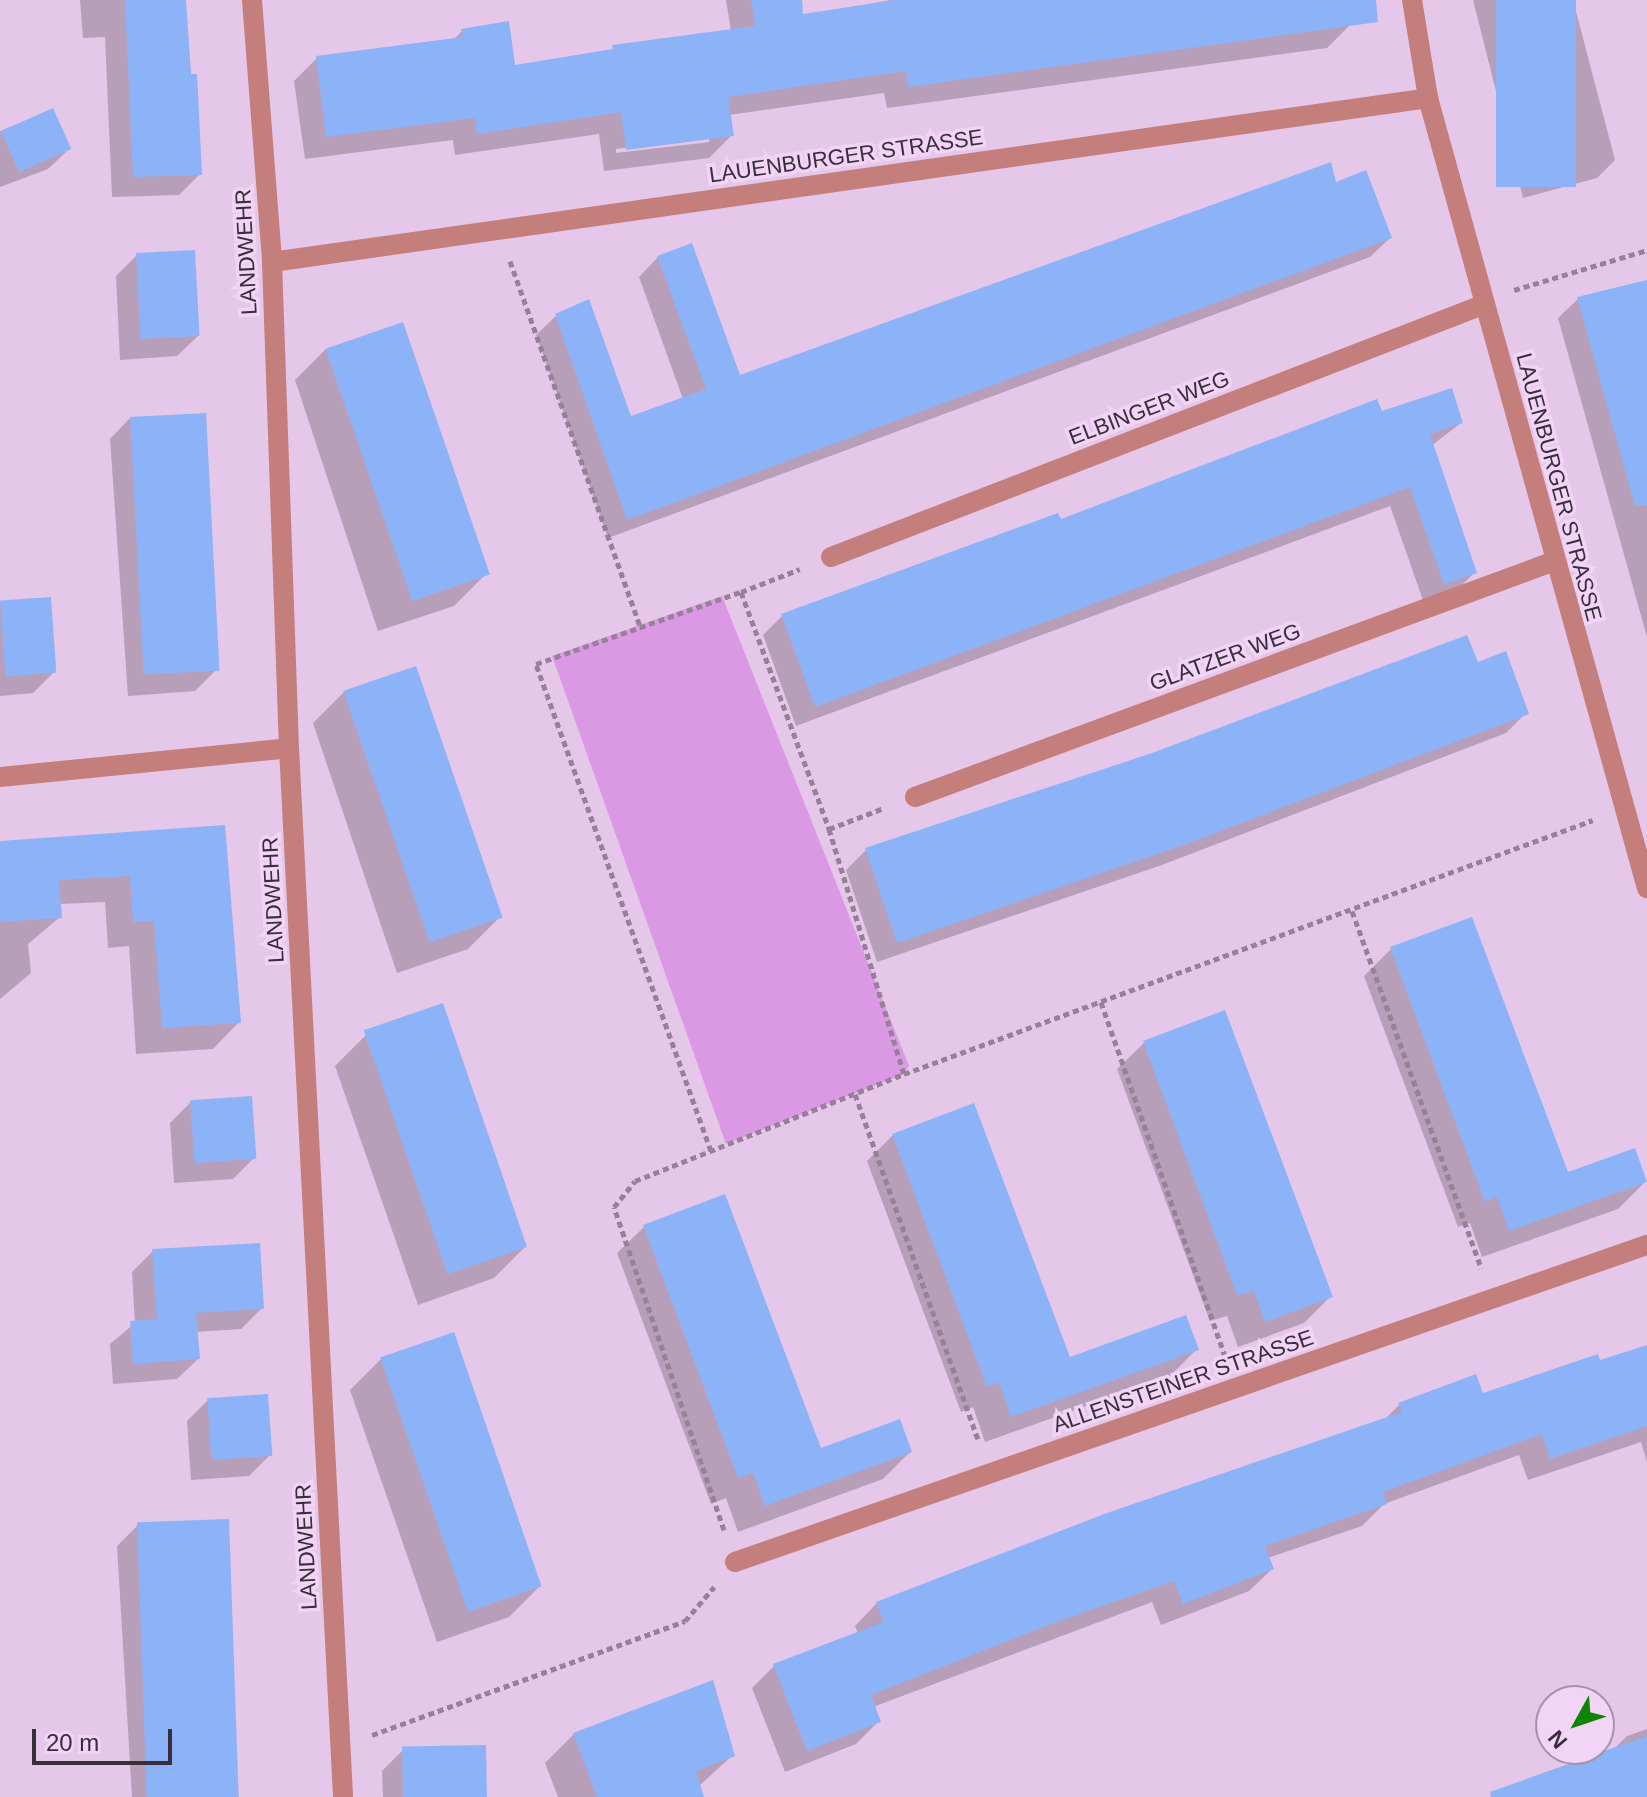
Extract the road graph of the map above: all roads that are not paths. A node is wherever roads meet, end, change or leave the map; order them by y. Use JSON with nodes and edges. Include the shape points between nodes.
{"nodes":[{"id":1,"x":252,"y":0,"type":"edge"},
{"id":2,"x":1412,"y":0,"type":"edge"},
{"id":3,"x":1428,"y":98,"type":"junction"},
{"id":4,"x":272,"y":262,"type":"junction"},
{"id":5,"x":1485,"y":304,"type":"junction"},
{"id":6,"x":831,"y":557,"type":"road end"},
{"id":7,"x":1552,"y":562,"type":"junction"},
{"id":8,"x":289,"y":748,"type":"junction"},
{"id":9,"x":0,"y":777,"type":"edge"},
{"id":10,"x":915,"y":797,"type":"road end"},
{"id":11,"x":1647,"y":888,"type":"edge"},
{"id":12,"x":1647,"y":1245,"type":"edge"},
{"id":13,"x":735,"y":1562,"type":"road end"},
{"id":14,"x":343,"y":1797,"type":"edge"}],
"edges":[{"from":1,"to":4,"type":"street","name":"LANDWEHR"},
{"from":2,"to":3,"type":"street","name":"LAUENBURGER STRASSE"},
{"from":3,"to":4,"type":"street","name":"LAUENBURGER STRASSE"},
{"from":3,"to":5,"type":"street","name":"LAUENBURGER STRASSE"},
{"from":4,"to":8,"type":"street","name":"LANDWEHR"},
{"from":5,"to":6,"type":"street","name":"ELBINGER WEG"},
{"from":5,"to":7,"type":"street","name":"LAUENBURGER STRASSE"},
{"from":7,"to":10,"type":"street","name":"GLATZER WEG"},
{"from":7,"to":11,"type":"street","name":"LAUENBURGER STRASSE"},
{"from":8,"to":9,"type":"street"},
{"from":8,"to":14,"type":"street","name":"LANDWEHR"},
{"from":12,"to":13,"type":"street","name":"ALLENSTEINER STRASSE"}]}
